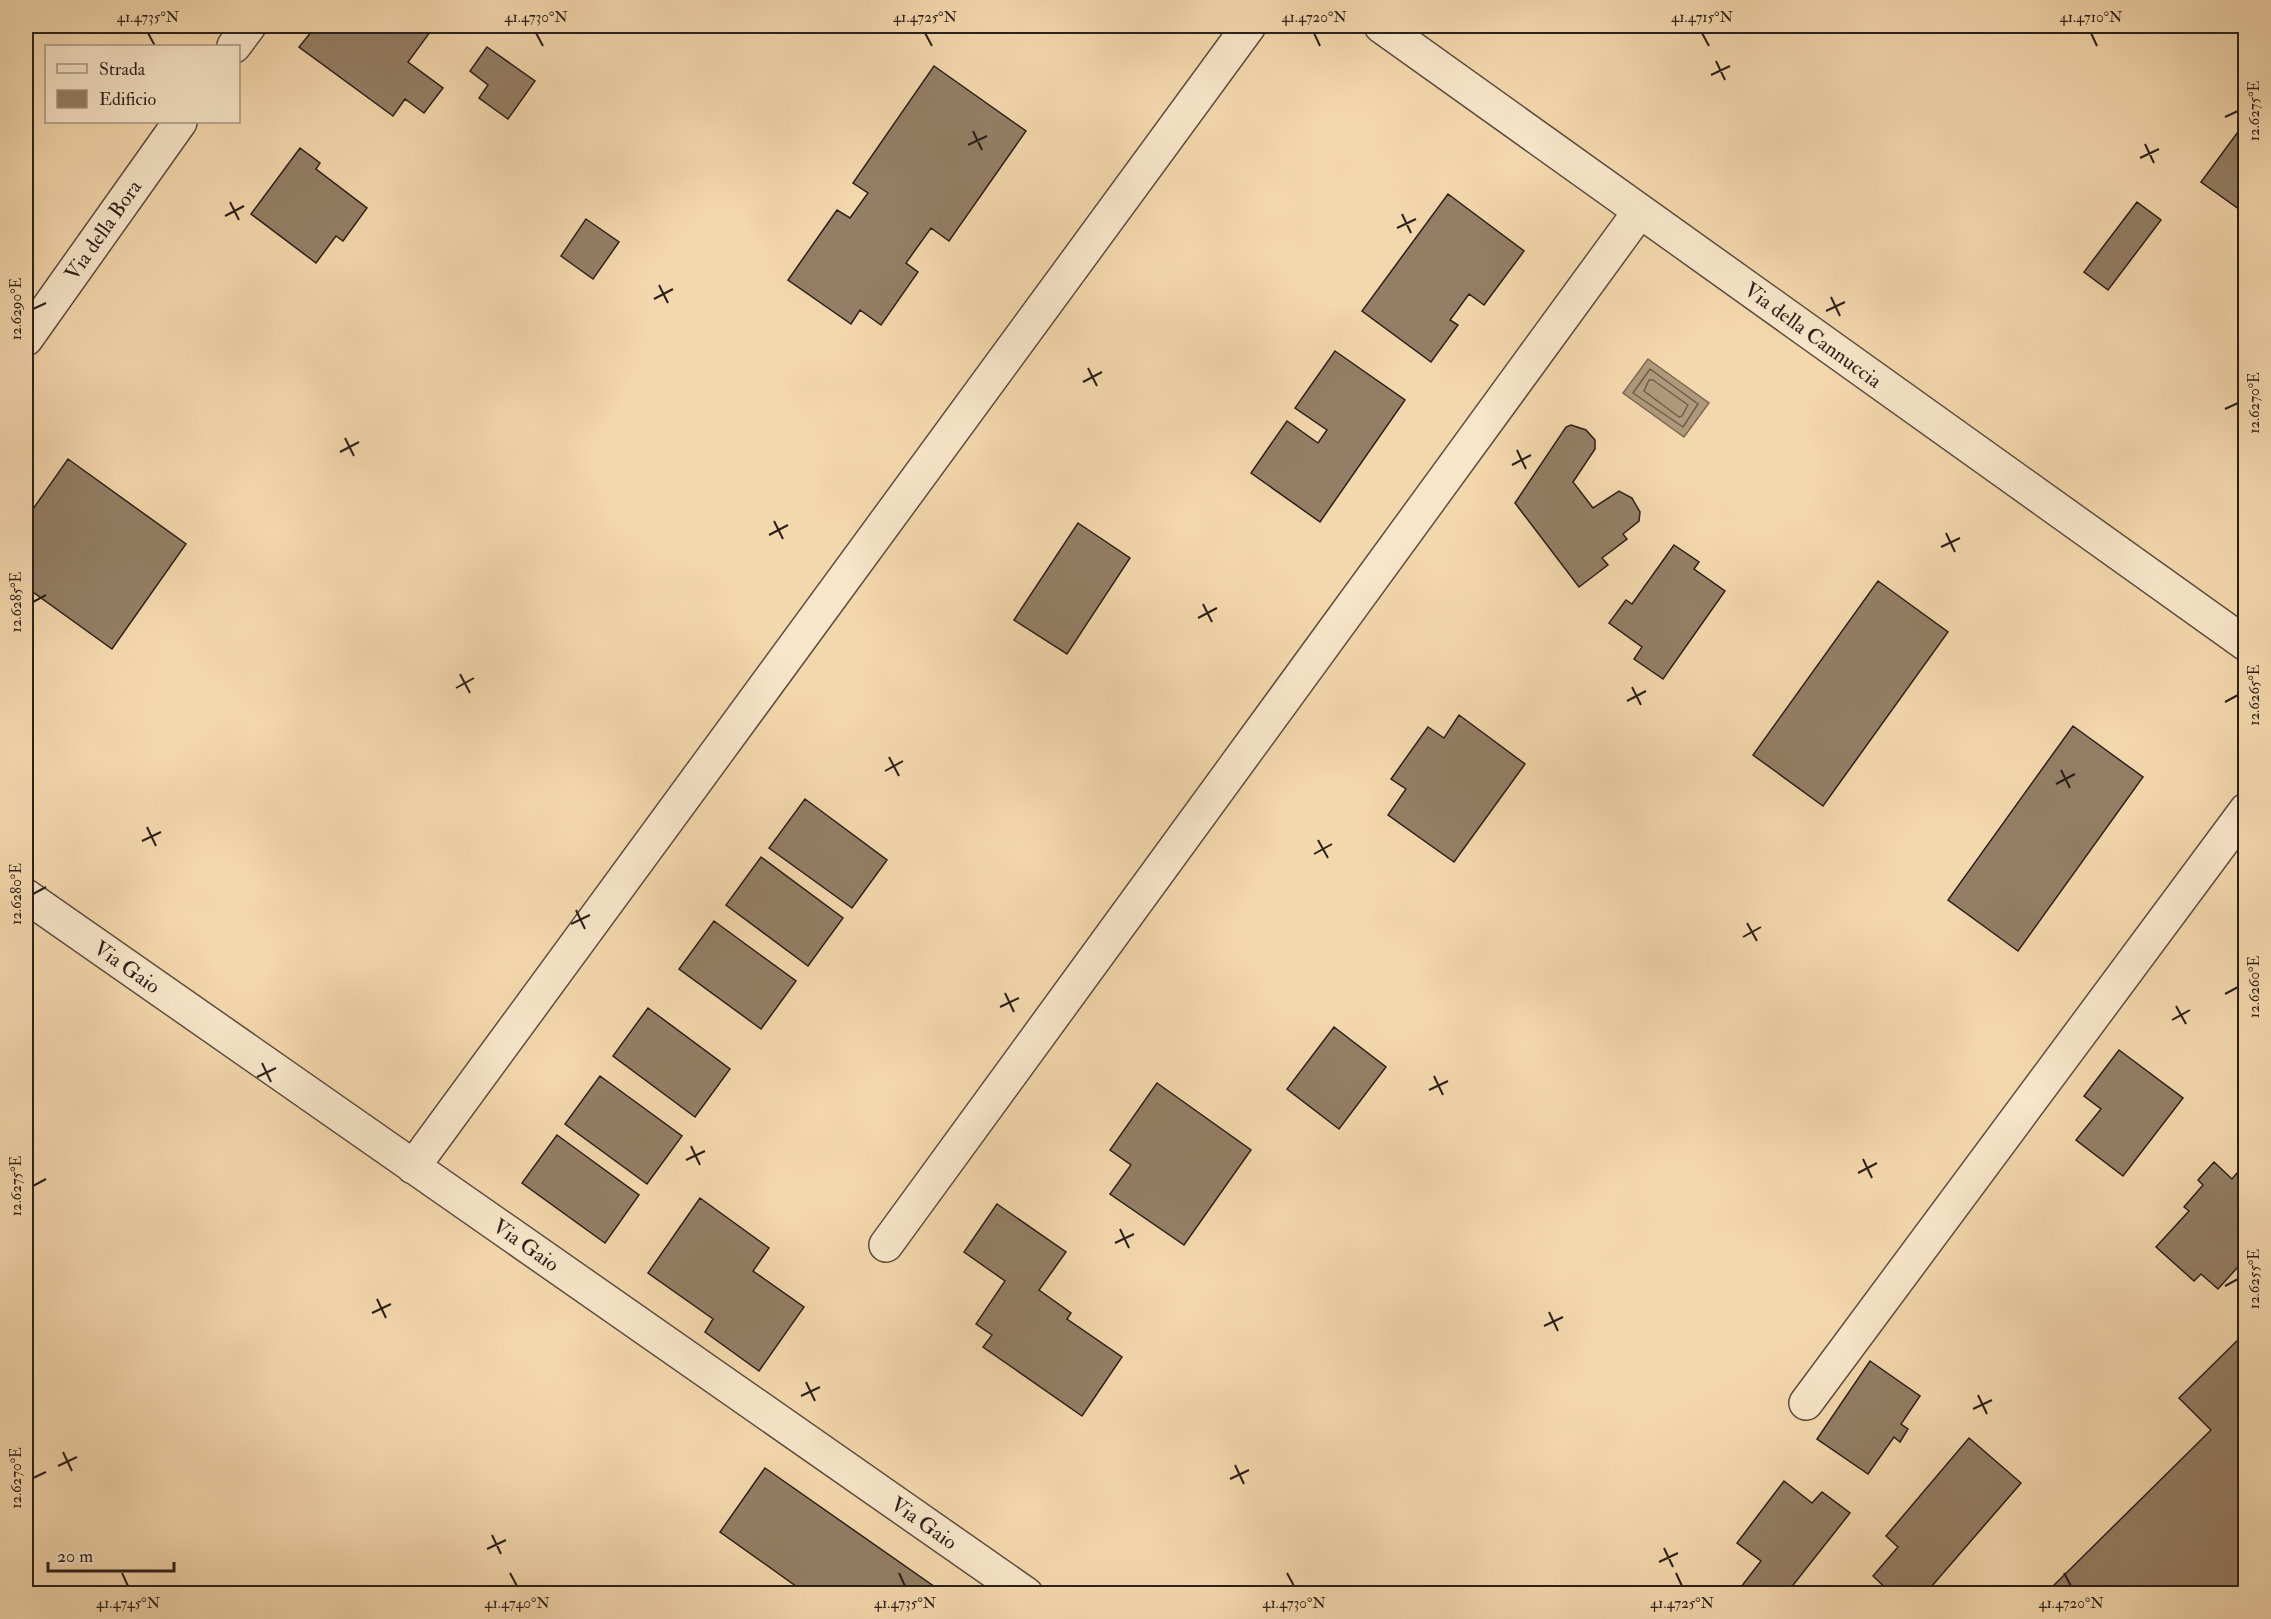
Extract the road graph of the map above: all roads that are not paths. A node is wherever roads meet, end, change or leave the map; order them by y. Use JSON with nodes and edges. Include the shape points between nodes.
{"nodes":[{"id":1,"x":249,"y":26,"type":"edge"},
{"id":2,"x":1249,"y":26,"type":"edge"},
{"id":3,"x":1381,"y":26,"type":"edge"},
{"id":4,"x":235,"y":45,"type":"edge"},
{"id":5,"x":179,"y":123,"type":"edge"},
{"id":6,"x":1640,"y":211,"type":"junction"},
{"id":7,"x":26,"y":339,"type":"edge"},
{"id":8,"x":2246,"y":644,"type":"edge"},
{"id":9,"x":2246,"y":810,"type":"edge"},
{"id":10,"x":26,"y":896,"type":"edge"},
{"id":11,"x":413,"y":1167,"type":"junction"},
{"id":12,"x":886,"y":1245,"type":"dead end"},
{"id":13,"x":1806,"y":1403,"type":"dead end"},
{"id":14,"x":1026,"y":1593,"type":"edge"}],
"edges":[{"from":1,"to":4,"type":"street"},
{"from":2,"to":11,"type":"street"},
{"from":3,"to":6,"type":"street","name":"Via della Cannuccia"},
{"from":5,"to":7,"type":"street","name":"Via della Bora"},
{"from":6,"to":8,"type":"street","name":"Via della Cannuccia"},
{"from":6,"to":12,"type":"street"},
{"from":9,"to":13,"type":"street"},
{"from":10,"to":11,"type":"street","name":"Via Gaio"},
{"from":11,"to":14,"type":"street","name":"Via Gaio"}]}
